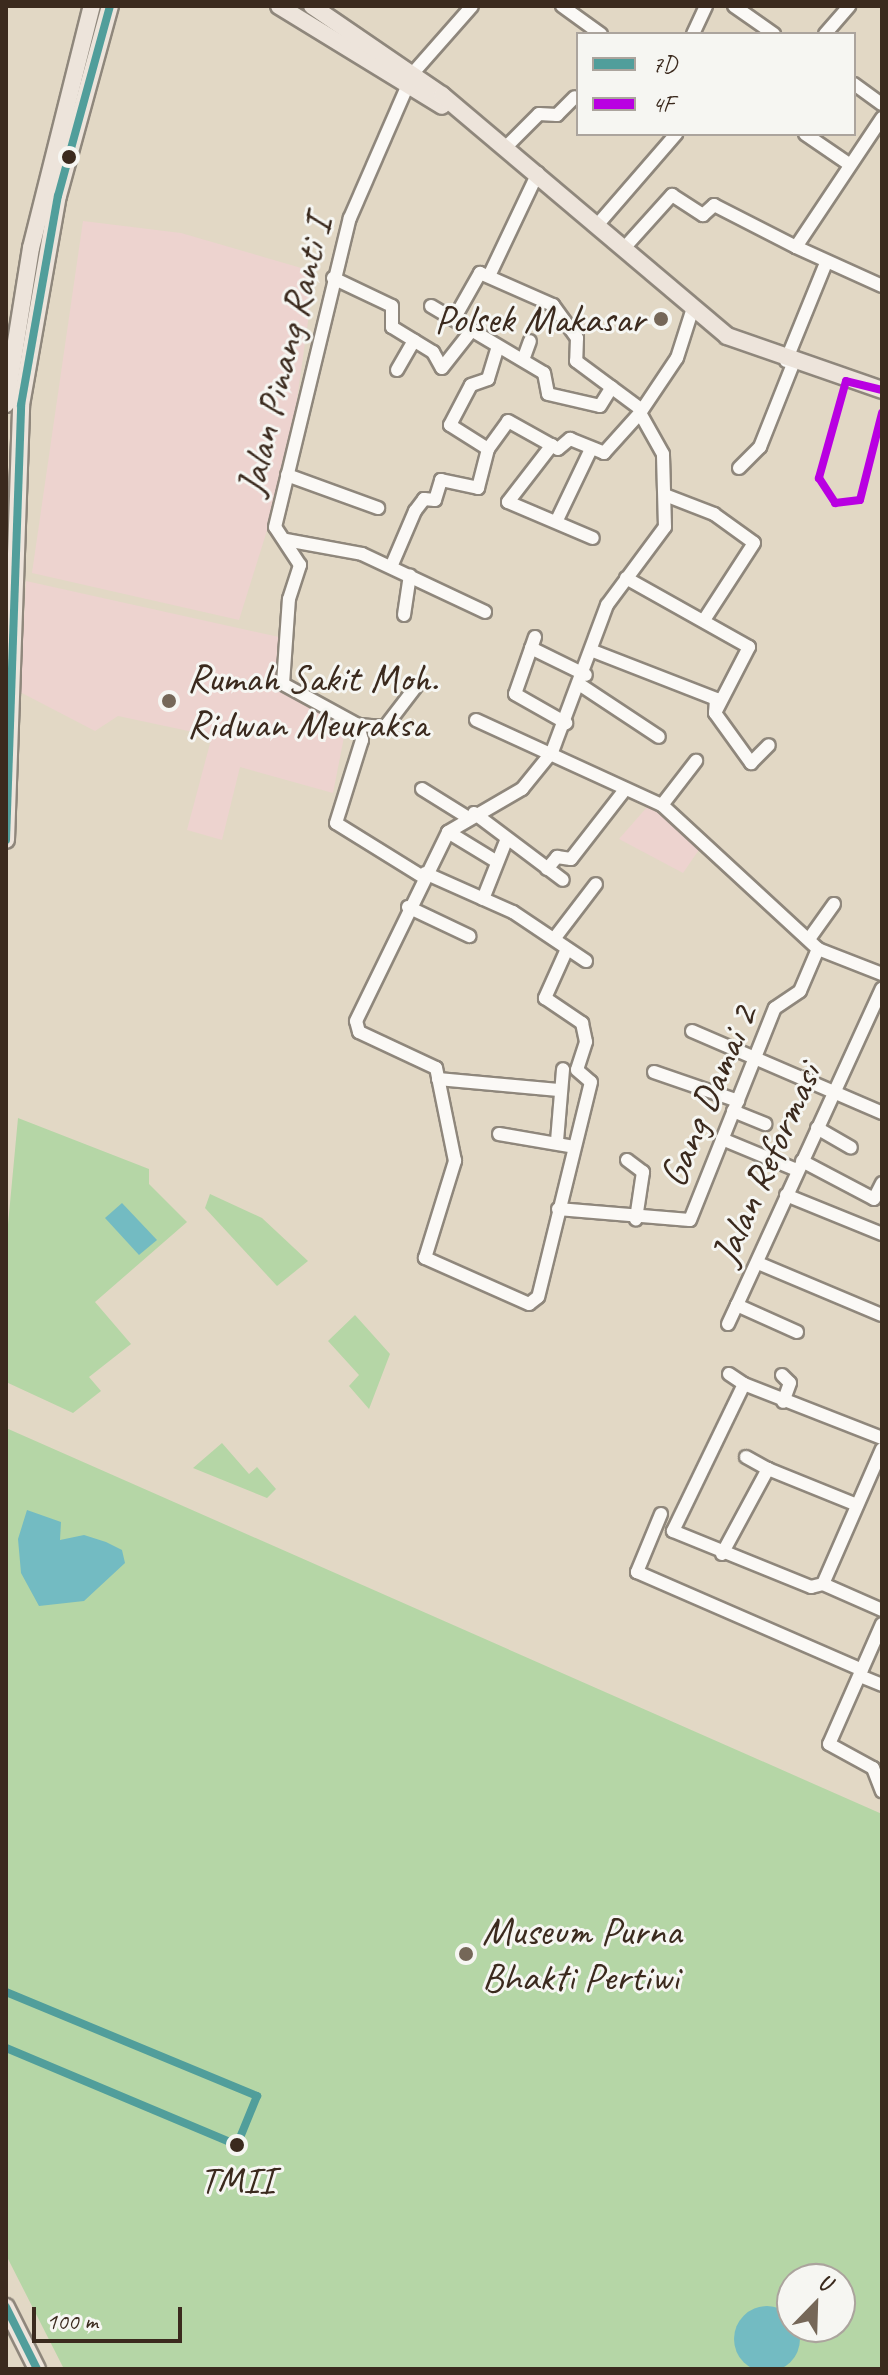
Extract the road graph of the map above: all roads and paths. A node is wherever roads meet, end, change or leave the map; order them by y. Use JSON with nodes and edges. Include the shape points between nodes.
{"nodes":[{"id":1,"x":92,"y":6,"type":"edge"},
{"id":2,"x":110,"y":6,"type":"edge"},
{"id":3,"x":280,"y":6,"type":"edge"},
{"id":4,"x":312,"y":6,"type":"edge"},
{"id":5,"x":472,"y":6,"type":"edge"},
{"id":6,"x":562,"y":6,"type":"edge"},
{"id":7,"x":706,"y":6,"type":"edge"},
{"id":8,"x":736,"y":6,"type":"edge"},
{"id":9,"x":849,"y":6,"type":"edge"},
{"id":10,"x":598,"y":32,"type":"edge"},
{"id":11,"x":695,"y":32,"type":"edge"},
{"id":12,"x":771,"y":32,"type":"edge"},
{"id":13,"x":827,"y":32,"type":"edge"},
{"id":14,"x":411,"y":80,"type":"junction"},
{"id":15,"x":856,"y":85,"type":"edge"},
{"id":16,"x":575,"y":97,"type":"dead end"},
{"id":17,"x":882,"y":104,"type":"edge"},
{"id":18,"x":882,"y":118,"type":"edge"},
{"id":19,"x":674,"y":136,"type":"edge"},
{"id":20,"x":808,"y":136,"type":"edge"},
{"id":21,"x":505,"y":148,"type":"junction"},
{"id":22,"x":846,"y":162,"type":"junction"},
{"id":23,"x":538,"y":173,"type":"junction"},
{"id":24,"x":599,"y":223,"type":"junction"},
{"id":25,"x":626,"y":246,"type":"junction"},
{"id":26,"x":796,"y":247,"type":"junction"},
{"id":27,"x":826,"y":263,"type":"junction"},
{"id":28,"x":489,"y":276,"type":"junction"},
{"id":29,"x":333,"y":278,"type":"junction"},
{"id":30,"x":882,"y":286,"type":"edge"},
{"id":31,"x":431,"y":306,"type":"dead end"},
{"id":32,"x":693,"y":308,"type":"junction"},
{"id":33,"x":454,"y":319,"type":"junction"},
{"id":34,"x":472,"y":330,"type":"junction"},
{"id":35,"x":414,"y":340,"type":"junction"},
{"id":36,"x":530,"y":341,"type":"dead end"},
{"id":37,"x":497,"y":349,"type":"junction"},
{"id":38,"x":523,"y":360,"type":"junction"},
{"id":39,"x":789,"y":362,"type":"junction"},
{"id":40,"x":397,"y":370,"type":"dead end"},
{"id":41,"x":612,"y":387,"type":"junction"},
{"id":42,"x":882,"y":390,"type":"edge"},
{"id":43,"x":6,"y":404,"type":"edge"},
{"id":44,"x":641,"y":411,"type":"junction"},
{"id":45,"x":552,"y":445,"type":"junction"},
{"id":46,"x":488,"y":449,"type":"junction"},
{"id":47,"x":591,"y":449,"type":"junction"},
{"id":48,"x":739,"y":468,"type":"dead end"},
{"id":49,"x":287,"y":475,"type":"junction"},
{"id":50,"x":665,"y":495,"type":"junction"},
{"id":51,"x":378,"y":508,"type":"dead end"},
{"id":52,"x":558,"y":518,"type":"junction"},
{"id":53,"x":593,"y":538,"type":"dead end"},
{"id":54,"x":286,"y":540,"type":"junction"},
{"id":55,"x":391,"y":567,"type":"junction"},
{"id":56,"x":410,"y":575,"type":"junction"},
{"id":57,"x":626,"y":578,"type":"junction"},
{"id":58,"x":485,"y":612,"type":"dead end"},
{"id":59,"x":404,"y":615,"type":"dead end"},
{"id":60,"x":704,"y":620,"type":"junction"},
{"id":61,"x":593,"y":651,"type":"junction"},
{"id":62,"x":584,"y":680,"type":"junction"},
{"id":63,"x":418,"y":684,"type":"dead end"},
{"id":64,"x":715,"y":713,"type":"junction"},
{"id":65,"x":476,"y":720,"type":"dead end"},
{"id":66,"x":566,"y":723,"type":"junction"},
{"id":67,"x":358,"y":725,"type":"junction"},
{"id":68,"x":659,"y":737,"type":"dead end"},
{"id":69,"x":769,"y":745,"type":"dead end"},
{"id":70,"x":552,"y":752,"type":"junction"},
{"id":71,"x":696,"y":761,"type":"dead end"},
{"id":72,"x":422,"y":789,"type":"dead end"},
{"id":73,"x":624,"y":791,"type":"junction"},
{"id":74,"x":662,"y":805,"type":"junction"},
{"id":75,"x":471,"y":815,"type":"junction"},
{"id":76,"x":448,"y":832,"type":"junction"},
{"id":77,"x":6,"y":840,"type":"edge"},
{"id":78,"x":506,"y":841,"type":"junction"},
{"id":79,"x":494,"y":860,"type":"junction"},
{"id":80,"x":547,"y":869,"type":"junction"},
{"id":81,"x":424,"y":875,"type":"junction"},
{"id":82,"x":563,"y":880,"type":"dead end"},
{"id":83,"x":596,"y":884,"type":"dead end"},
{"id":84,"x":483,"y":899,"type":"junction"},
{"id":85,"x":834,"y":904,"type":"dead end"},
{"id":86,"x":408,"y":907,"type":"junction"},
{"id":87,"x":469,"y":936,"type":"dead end"},
{"id":88,"x":554,"y":939,"type":"junction"},
{"id":89,"x":813,"y":944,"type":"junction"},
{"id":90,"x":567,"y":949,"type":"junction"},
{"id":91,"x":586,"y":961,"type":"dead end"},
{"id":92,"x":882,"y":974,"type":"edge"},
{"id":93,"x":882,"y":989,"type":"edge"},
{"id":94,"x":692,"y":1031,"type":"dead end"},
{"id":95,"x":753,"y":1062,"type":"junction"},
{"id":96,"x":563,"y":1069,"type":"dead end"},
{"id":97,"x":654,"y":1072,"type":"dead end"},
{"id":98,"x":438,"y":1079,"type":"junction"},
{"id":99,"x":559,"y":1090,"type":"junction"},
{"id":100,"x":833,"y":1092,"type":"junction"},
{"id":101,"x":736,"y":1106,"type":"junction"},
{"id":102,"x":882,"y":1113,"type":"edge"},
{"id":103,"x":766,"y":1124,"type":"dead end"},
{"id":104,"x":817,"y":1128,"type":"junction"},
{"id":105,"x":499,"y":1134,"type":"dead end"},
{"id":106,"x":722,"y":1139,"type":"junction"},
{"id":107,"x":557,"y":1141,"type":"junction"},
{"id":108,"x":574,"y":1147,"type":"junction"},
{"id":109,"x":851,"y":1148,"type":"dead end"},
{"id":110,"x":627,"y":1160,"type":"dead end"},
{"id":111,"x":800,"y":1166,"type":"junction"},
{"id":112,"x":882,"y":1183,"type":"edge"},
{"id":113,"x":786,"y":1195,"type":"junction"},
{"id":114,"x":558,"y":1209,"type":"junction"},
{"id":115,"x":636,"y":1219,"type":"junction"},
{"id":116,"x":882,"y":1234,"type":"edge"},
{"id":117,"x":758,"y":1263,"type":"junction"},
{"id":118,"x":737,"y":1305,"type":"junction"},
{"id":119,"x":882,"y":1315,"type":"edge"},
{"id":120,"x":728,"y":1324,"type":"dead end"},
{"id":121,"x":797,"y":1332,"type":"dead end"},
{"id":122,"x":729,"y":1374,"type":"dead end"},
{"id":123,"x":782,"y":1375,"type":"dead end"},
{"id":124,"x":744,"y":1384,"type":"junction"},
{"id":125,"x":783,"y":1402,"type":"junction"},
{"id":126,"x":882,"y":1438,"type":"edge"},
{"id":127,"x":882,"y":1449,"type":"edge"},
{"id":128,"x":746,"y":1457,"type":"dead end"},
{"id":129,"x":768,"y":1469,"type":"junction"},
{"id":130,"x":857,"y":1505,"type":"junction"},
{"id":131,"x":661,"y":1514,"type":"dead end"},
{"id":132,"x":722,"y":1554,"type":"junction"},
{"id":133,"x":823,"y":1584,"type":"junction"},
{"id":134,"x":882,"y":1610,"type":"edge"},
{"id":135,"x":882,"y":1624,"type":"edge"},
{"id":136,"x":861,"y":1673,"type":"junction"},
{"id":137,"x":882,"y":1685,"type":"edge"},
{"id":138,"x":882,"y":1791,"type":"edge"},
{"id":139,"x":6,"y":2307,"type":"edge"},
{"id":140,"x":37,"y":2369,"type":"edge"}],
"edges":[{"from":1,"to":43,"type":"main road","via":[[31,248]]},
{"from":2,"to":77,"type":"main road","via":[[58,196],[21,405]]},
{"from":3,"to":14,"type":"main road","via":[[353,53]]},
{"from":4,"to":14,"type":"main road"},
{"from":5,"to":14,"type":"street","name":"Jalan Pinang Ranti I"},
{"from":6,"to":10,"type":"street"},
{"from":7,"to":11,"type":"street"},
{"from":8,"to":12,"type":"street"},
{"from":9,"to":13,"type":"street"},
{"from":14,"to":21,"type":"main road"},
{"from":14,"to":29,"type":"street","name":"Jalan Pinang Ranti I","via":[[350,218]]},
{"from":15,"to":17,"type":"street"},
{"from":16,"to":21,"type":"street","via":[[557,115],[539,114]]},
{"from":18,"to":22,"type":"street"},
{"from":19,"to":24,"type":"street"},
{"from":20,"to":22,"type":"street"},
{"from":21,"to":23,"type":"main road"},
{"from":22,"to":26,"type":"street"},
{"from":23,"to":24,"type":"main road"},
{"from":23,"to":28,"type":"street"},
{"from":24,"to":25,"type":"main road"},
{"from":25,"to":26,"type":"street","via":[[672,195],[703,215],[714,205]]},
{"from":25,"to":32,"type":"main road"},
{"from":26,"to":27,"type":"street"},
{"from":27,"to":30,"type":"street"},
{"from":27,"to":39,"type":"street"},
{"from":28,"to":33,"type":"street","via":[[477,274]]},
{"from":28,"to":41,"type":"street","via":[[555,307],[578,339],[576,361]]},
{"from":29,"to":35,"type":"street","via":[[392,306],[390,325]]},
{"from":29,"to":49,"type":"street","name":"Jalan Pinang Ranti I"},
{"from":31,"to":33,"type":"street"},
{"from":32,"to":39,"type":"main road","via":[[727,336]]},
{"from":32,"to":44,"type":"street","via":[[677,358]]},
{"from":33,"to":34,"type":"street"},
{"from":34,"to":35,"type":"street","via":[[445,368]]},
{"from":34,"to":37,"type":"street"},
{"from":35,"to":40,"type":"street"},
{"from":36,"to":38,"type":"street"},
{"from":37,"to":38,"type":"street"},
{"from":37,"to":46,"type":"street","via":[[488,379],[471,385],[450,425]]},
{"from":38,"to":41,"type":"street","via":[[546,375],[548,394],[600,406]]},
{"from":39,"to":42,"type":"main road"},
{"from":39,"to":48,"type":"street","via":[[760,447]]},
{"from":41,"to":44,"type":"street"},
{"from":44,"to":47,"type":"street","via":[[613,449]]},
{"from":44,"to":50,"type":"street","via":[[663,454]]},
{"from":45,"to":46,"type":"street","via":[[508,421]]},
{"from":45,"to":47,"type":"street","via":[[562,449],[570,439]]},
{"from":45,"to":52,"type":"street","via":[[508,502]]},
{"from":46,"to":55,"type":"street","via":[[477,490],[443,479],[436,499],[423,499]]},
{"from":47,"to":52,"type":"street"},
{"from":49,"to":51,"type":"street"},
{"from":49,"to":54,"type":"street","name":"Jalan Pinang Ranti I","via":[[275,527]]},
{"from":50,"to":57,"type":"street","via":[[665,527]]},
{"from":50,"to":60,"type":"street","via":[[714,514],[754,543]]},
{"from":52,"to":53,"type":"street"},
{"from":54,"to":55,"type":"street","via":[[325,544]]},
{"from":54,"to":67,"type":"street","name":"Jalan Pinang Ranti I","via":[[300,565],[289,599],[283,684]]},
{"from":55,"to":56,"type":"street"},
{"from":56,"to":58,"type":"street"},
{"from":56,"to":59,"type":"street"},
{"from":57,"to":60,"type":"street"},
{"from":57,"to":61,"type":"street","via":[[607,605]]},
{"from":60,"to":64,"type":"street","via":[[751,654]]},
{"from":61,"to":62,"type":"street"},
{"from":61,"to":64,"type":"street","via":[[716,699]]},
{"from":62,"to":66,"type":"street"},
{"from":62,"to":66,"type":"street","via":[[533,642],[516,699]]},
{"from":62,"to":68,"type":"street"},
{"from":63,"to":67,"type":"street","via":[[385,727]]},
{"from":64,"to":69,"type":"street","via":[[751,763]]},
{"from":65,"to":70,"type":"street"},
{"from":66,"to":70,"type":"street"},
{"from":67,"to":81,"type":"street","via":[[362,740],[336,823]]},
{"from":70,"to":73,"type":"street"},
{"from":70,"to":75,"type":"street","via":[[522,789]]},
{"from":71,"to":74,"type":"street"},
{"from":72,"to":75,"type":"street"},
{"from":73,"to":74,"type":"street"},
{"from":73,"to":80,"type":"street","via":[[571,859],[557,857]]},
{"from":74,"to":89,"type":"street"},
{"from":75,"to":76,"type":"street"},
{"from":75,"to":78,"type":"street"},
{"from":76,"to":79,"type":"street"},
{"from":76,"to":81,"type":"street"},
{"from":78,"to":79,"type":"street"},
{"from":78,"to":80,"type":"street"},
{"from":79,"to":84,"type":"street"},
{"from":80,"to":82,"type":"street"},
{"from":81,"to":84,"type":"street"},
{"from":81,"to":86,"type":"street"},
{"from":83,"to":88,"type":"street"},
{"from":84,"to":88,"type":"street"},
{"from":85,"to":89,"type":"street","name":"Gang Damai 2"},
{"from":86,"to":87,"type":"street"},
{"from":86,"to":98,"type":"street","via":[[356,1028],[433,1064]]},
{"from":88,"to":90,"type":"street"},
{"from":89,"to":92,"type":"street"},
{"from":89,"to":95,"type":"street","name":"Gang Damai 2","via":[[800,991],[775,1008]]},
{"from":90,"to":91,"type":"street"},
{"from":90,"to":108,"type":"street","via":[[545,998],[582,1023],[586,1042],[577,1070],[589,1077],[588,1093]]},
{"from":93,"to":100,"type":"street","name":"Jalan Reformasi"},
{"from":94,"to":95,"type":"street"},
{"from":95,"to":100,"type":"street"},
{"from":95,"to":101,"type":"street","name":"Gang Damai 2"},
{"from":96,"to":99,"type":"street"},
{"from":97,"to":101,"type":"street"},
{"from":98,"to":99,"type":"street"},
{"from":98,"to":114,"type":"street","via":[[455,1161],[424,1253],[533,1303]]},
{"from":99,"to":107,"type":"street"},
{"from":100,"to":102,"type":"street"},
{"from":100,"to":104,"type":"street","name":"Jalan Reformasi"},
{"from":101,"to":103,"type":"street"},
{"from":101,"to":106,"type":"street","name":"Gang Damai 2"},
{"from":104,"to":109,"type":"street"},
{"from":104,"to":111,"type":"street","name":"Jalan Reformasi"},
{"from":105,"to":107,"type":"street"},
{"from":106,"to":111,"type":"street"},
{"from":106,"to":115,"type":"street","name":"Gang Damai 2","via":[[690,1220]]},
{"from":107,"to":108,"type":"street"},
{"from":108,"to":114,"type":"street"},
{"from":110,"to":115,"type":"street","via":[[643,1172]]},
{"from":111,"to":112,"type":"street","via":[[874,1199]]},
{"from":111,"to":113,"type":"street","name":"Jalan Reformasi"},
{"from":113,"to":116,"type":"street"},
{"from":113,"to":117,"type":"street","name":"Jalan Reformasi"},
{"from":114,"to":115,"type":"street","name":"Gang Damai 2"},
{"from":117,"to":118,"type":"street","name":"Jalan Reformasi"},
{"from":117,"to":119,"type":"street"},
{"from":118,"to":120,"type":"street"},
{"from":118,"to":121,"type":"street","name":"Jalan Reformasi"},
{"from":122,"to":124,"type":"street"},
{"from":123,"to":125,"type":"street","via":[[790,1383]]},
{"from":124,"to":125,"type":"street"},
{"from":124,"to":132,"type":"street","via":[[676,1533]]},
{"from":125,"to":126,"type":"street"},
{"from":127,"to":130,"type":"street"},
{"from":128,"to":129,"type":"street"},
{"from":129,"to":130,"type":"street"},
{"from":129,"to":132,"type":"street"},
{"from":130,"to":133,"type":"street"},
{"from":131,"to":136,"type":"street","via":[[638,1558],[640,1573]]},
{"from":132,"to":133,"type":"street","via":[[814,1588]]},
{"from":133,"to":134,"type":"street"},
{"from":135,"to":136,"type":"street"},
{"from":136,"to":137,"type":"street"},
{"from":136,"to":138,"type":"street","via":[[829,1744],[873,1768]]},
{"from":139,"to":140,"type":"main road"}]}
